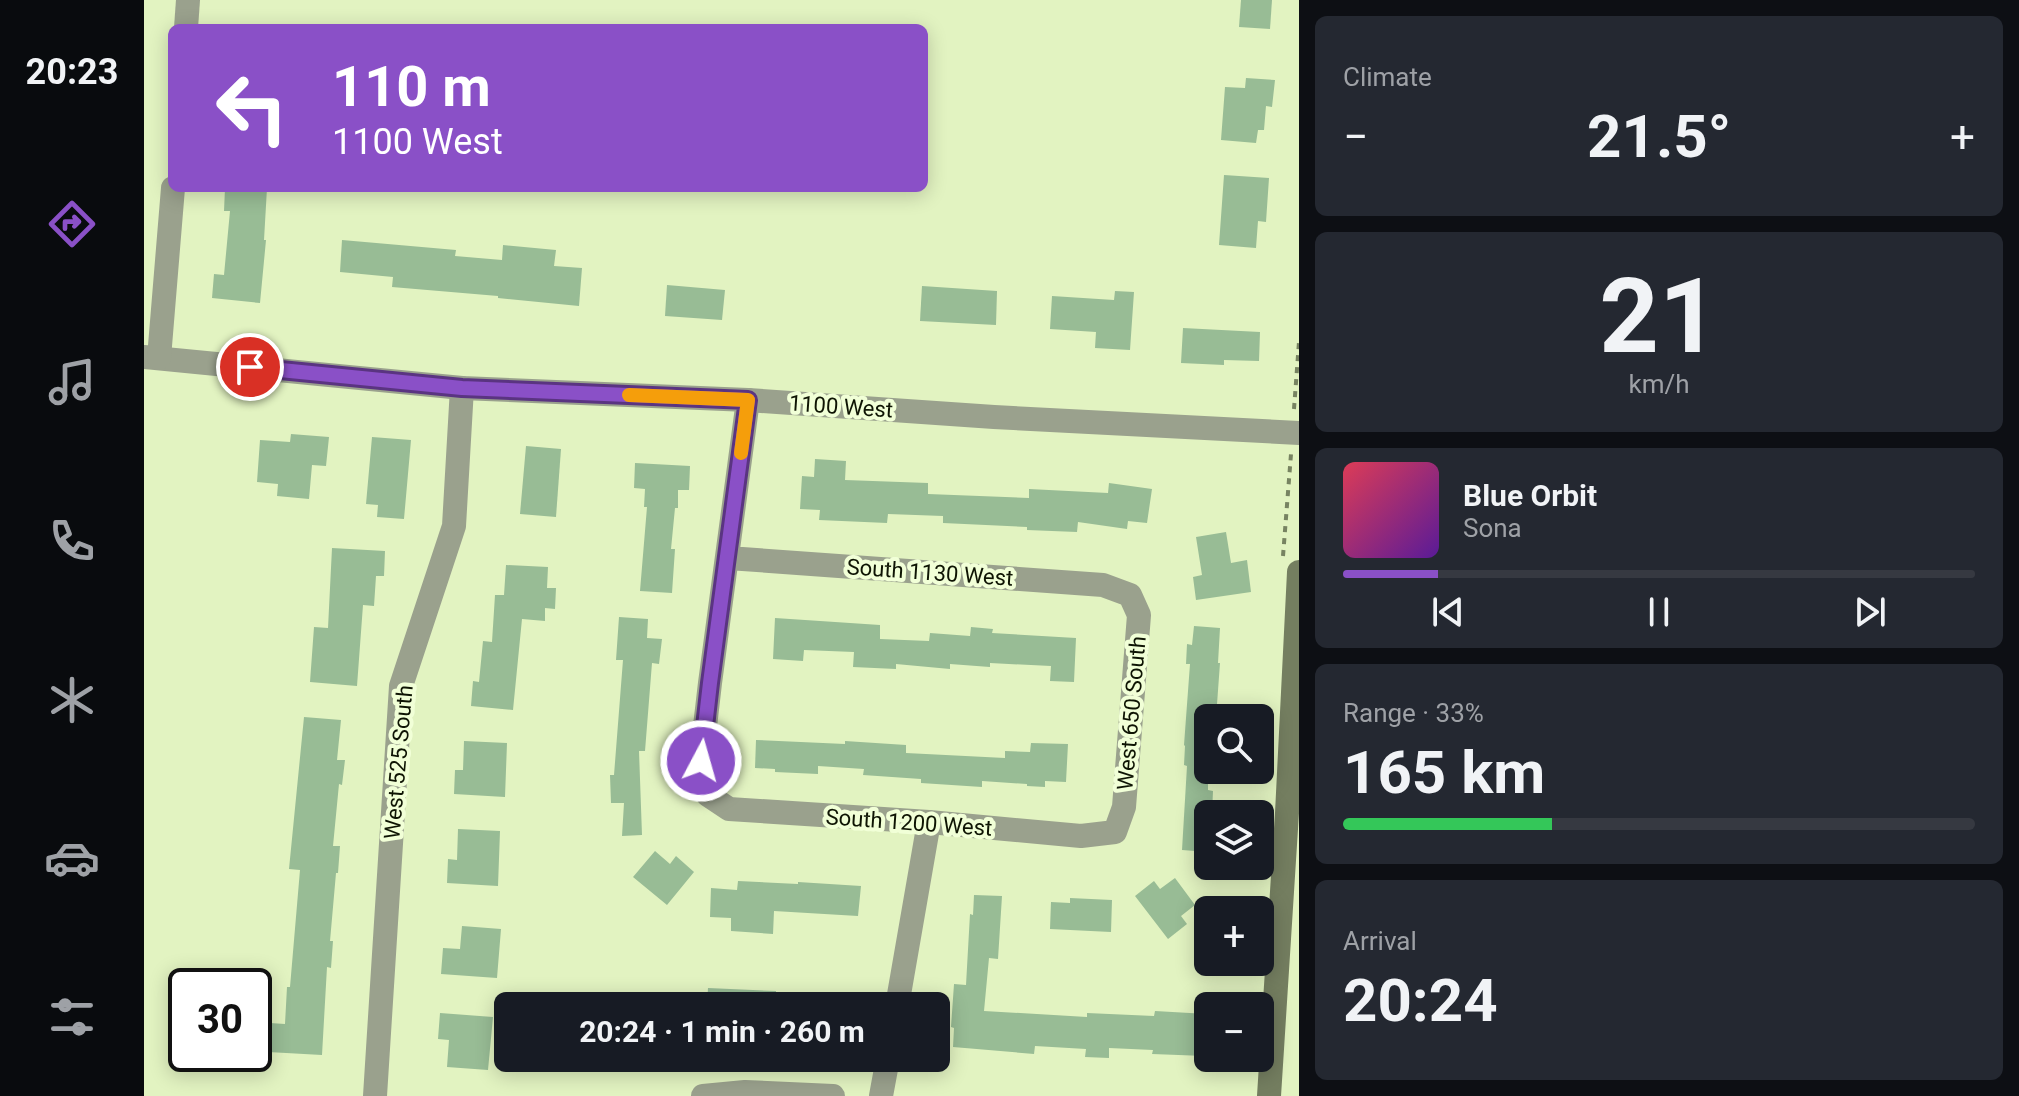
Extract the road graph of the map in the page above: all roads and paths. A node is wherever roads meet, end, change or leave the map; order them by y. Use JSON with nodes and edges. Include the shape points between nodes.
{"nodes":[{"id":1,"x":188,"y":0,"type":"edge"},
{"id":2,"x":186,"y":24,"type":"edge"},
{"id":3,"x":173,"y":192,"type":"edge"},
{"id":4,"x":152,"y":357,"type":"edge"},
{"id":5,"x":462,"y":388,"type":"junction"},
{"id":6,"x":748,"y":400,"type":"junction"},
{"id":7,"x":1299,"y":433,"type":"edge"},
{"id":8,"x":728,"y":558,"type":"junction"},
{"id":9,"x":1299,"y":572,"type":"edge"},
{"id":10,"x":1130,"y":595,"type":"joint"},
{"id":11,"x":1293,"y":813,"type":"edge"},
{"id":12,"x":929,"y":822,"type":"junction"},
{"id":13,"x":1115,"y":832,"type":"joint"},
{"id":14,"x":899,"y":992,"type":"edge"},
{"id":15,"x":885,"y":1072,"type":"edge"},
{"id":16,"x":375,"y":1096,"type":"edge"},
{"id":17,"x":703,"y":1096,"type":"edge"},
{"id":18,"x":833,"y":1096,"type":"edge"},
{"id":19,"x":881,"y":1096,"type":"edge"},
{"id":20,"x":1269,"y":1096,"type":"edge"}],
"edges":[{"from":1,"to":2,"type":"street"},
{"from":3,"to":4,"type":"street"},
{"from":4,"to":5,"type":"street","name":"1100 West"},
{"from":5,"to":6,"type":"street","name":"1100 West"},
{"from":5,"to":16,"type":"street","name":"West 525 South","via":[[454,526],[401,686]]},
{"from":6,"to":7,"type":"street","name":"1100 West"},
{"from":6,"to":8,"type":"street"},
{"from":8,"to":10,"type":"street","name":"South 1130 West","via":[[1103,585]]},
{"from":8,"to":12,"type":"street","name":"South 1200 West","via":[[701,761],[708,795],[729,809]]},
{"from":9,"to":11,"type":"street"},
{"from":10,"to":13,"type":"street","name":"West 650 South","via":[[1139,615],[1124,807]]},
{"from":11,"to":20,"type":"street"},
{"from":12,"to":13,"type":"street","name":"South 1200 West","via":[[1081,836]]},
{"from":12,"to":14,"type":"street"},
{"from":15,"to":19,"type":"street"},
{"from":17,"to":18,"type":"street"}]}
